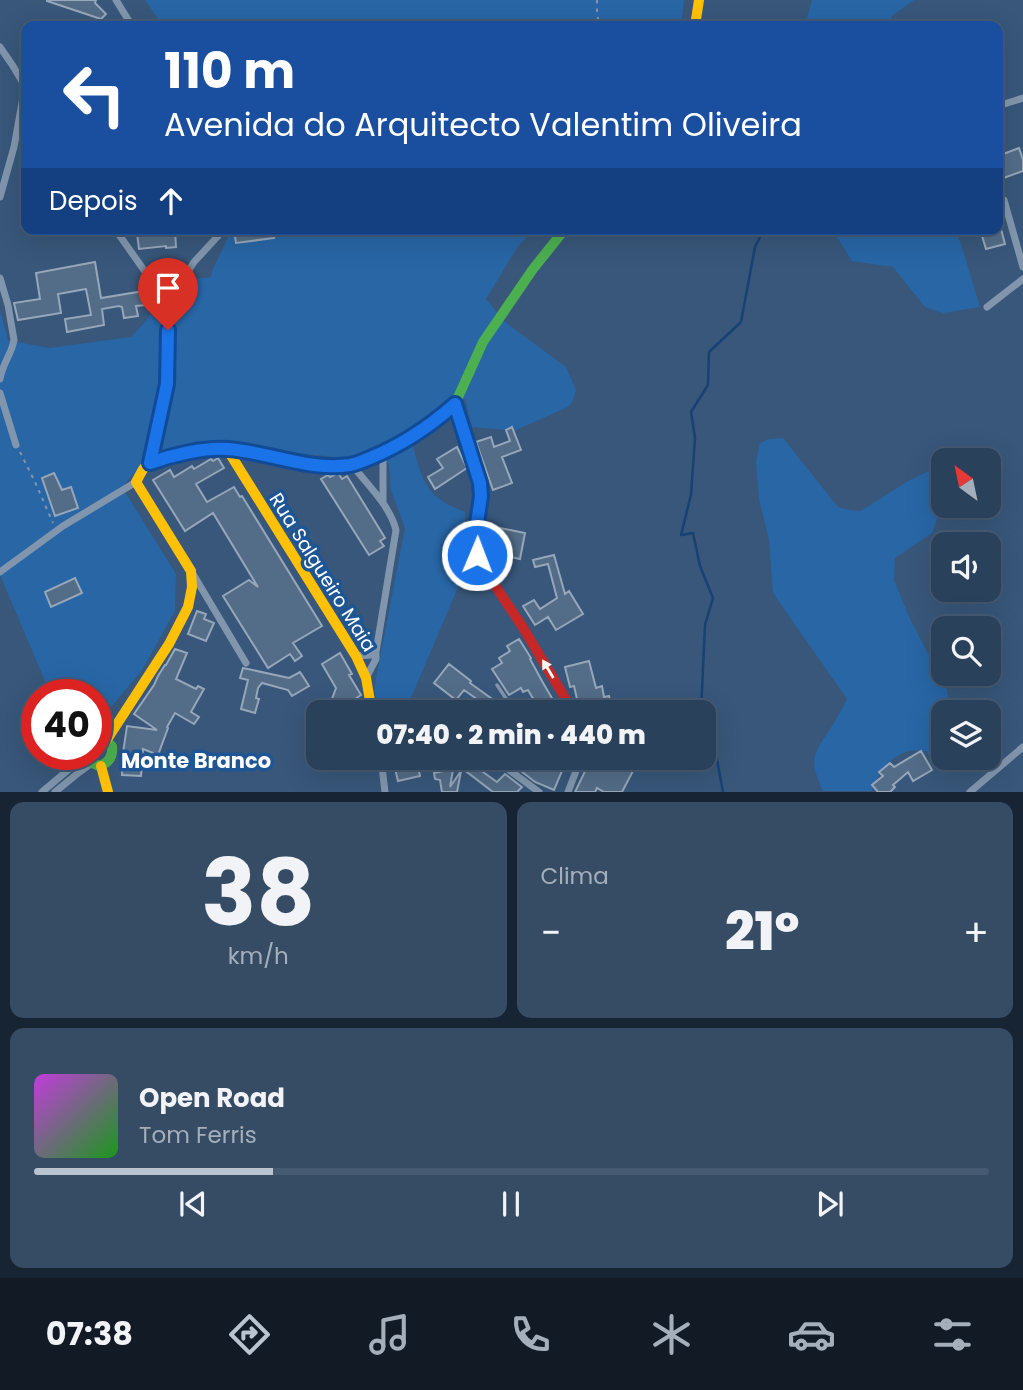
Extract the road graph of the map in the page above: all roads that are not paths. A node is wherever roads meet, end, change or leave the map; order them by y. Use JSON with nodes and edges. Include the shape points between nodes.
{"nodes":[{"id":1,"x":116,"y":0,"type":"edge"},
{"id":2,"x":699,"y":0,"type":"edge"},
{"id":3,"x":129,"y":21,"type":"edge"},
{"id":4,"x":696,"y":21,"type":"edge"},
{"id":5,"x":0,"y":47,"type":"edge"},
{"id":6,"x":21,"y":79,"type":"edge"},
{"id":7,"x":1023,"y":98,"type":"edge"},
{"id":8,"x":1003,"y":104,"type":"edge"},
{"id":9,"x":21,"y":113,"type":"edge"},
{"id":10,"x":0,"y":197,"type":"edge"},
{"id":11,"x":1004,"y":200,"type":"dead end"},
{"id":12,"x":120,"y":235,"type":"edge"},
{"id":13,"x":218,"y":235,"type":"edge"},
{"id":14,"x":560,"y":235,"type":"edge"},
{"id":15,"x":1023,"y":267,"type":"edge"},
{"id":16,"x":0,"y":278,"type":"edge"},
{"id":17,"x":1023,"y":279,"type":"edge"},
{"id":18,"x":987,"y":307,"type":"dead end"},
{"id":19,"x":168,"y":310,"type":"junction"},
{"id":20,"x":0,"y":379,"type":"edge"},
{"id":21,"x":0,"y":393,"type":"edge"},
{"id":22,"x":455,"y":404,"type":"junction"},
{"id":23,"x":16,"y":445,"type":"road end"},
{"id":24,"x":227,"y":449,"type":"junction"},
{"id":25,"x":383,"y":453,"type":"junction"},
{"id":26,"x":150,"y":463,"type":"junction"},
{"id":27,"x":352,"y":465,"type":"junction"},
{"id":28,"x":136,"y":482,"type":"junction"},
{"id":29,"x":383,"y":504,"type":"junction"},
{"id":30,"x":191,"y":571,"type":"junction"},
{"id":31,"x":0,"y":572,"type":"edge"},
{"id":32,"x":376,"y":652,"type":"junction"},
{"id":33,"x":356,"y":656,"type":"junction"},
{"id":34,"x":246,"y":663,"type":"dead end"},
{"id":35,"x":366,"y":678,"type":"junction"},
{"id":36,"x":496,"y":685,"type":"dead end"},
{"id":37,"x":370,"y":700,"type":"edge"},
{"id":38,"x":507,"y":700,"type":"edge"},
{"id":39,"x":566,"y":700,"type":"edge"},
{"id":40,"x":112,"y":724,"type":"edge"},
{"id":41,"x":1023,"y":747,"type":"edge"},
{"id":42,"x":76,"y":770,"type":"edge"},
{"id":43,"x":80,"y":770,"type":"edge"},
{"id":44,"x":97,"y":770,"type":"edge"},
{"id":45,"x":383,"y":770,"type":"edge"},
{"id":46,"x":510,"y":770,"type":"edge"},
{"id":47,"x":576,"y":770,"type":"edge"},
{"id":48,"x":42,"y":792,"type":"edge"},
{"id":49,"x":55,"y":792,"type":"edge"},
{"id":50,"x":108,"y":792,"type":"edge"},
{"id":51,"x":386,"y":792,"type":"edge"},
{"id":52,"x":538,"y":792,"type":"edge"},
{"id":53,"x":568,"y":792,"type":"edge"},
{"id":54,"x":970,"y":792,"type":"edge"}],
"edges":[{"from":1,"to":3,"type":"street"},
{"from":2,"to":4,"type":"street"},
{"from":5,"to":6,"type":"street"},
{"from":7,"to":8,"type":"street"},
{"from":9,"to":10,"type":"street"},
{"from":11,"to":15,"type":"street"},
{"from":12,"to":19,"type":"street"},
{"from":13,"to":19,"type":"street","via":[[183,278]]},
{"from":14,"to":22,"type":"street","via":[[483,342]]},
{"from":16,"to":20,"type":"street","via":[[14,340]]},
{"from":17,"to":18,"type":"street"},
{"from":19,"to":26,"type":"street","via":[[167,384]]},
{"from":21,"to":23,"type":"street"},
{"from":22,"to":25,"type":"street"},
{"from":39,"to":22,"type":"street","one_way":true,"via":[[477,555],[480,483]]},
{"from":24,"to":26,"type":"street"},
{"from":24,"to":27,"type":"street","via":[[330,467]]},
{"from":24,"to":33,"type":"street","name":"Rua Salgueiro Maia"},
{"from":25,"to":27,"type":"street"},
{"from":25,"to":29,"type":"street"},
{"from":26,"to":28,"type":"street"},
{"from":27,"to":29,"type":"street"},
{"from":28,"to":30,"type":"street"},
{"from":28,"to":31,"type":"street"},
{"from":29,"to":32,"type":"street","via":[[396,530]]},
{"from":30,"to":34,"type":"street"},
{"from":30,"to":40,"type":"street","via":[[188,607],[169,644]]},
{"from":32,"to":33,"type":"street"},
{"from":32,"to":35,"type":"street"},
{"from":33,"to":35,"type":"street","name":"Rua Salgueiro Maia"},
{"from":35,"to":37,"type":"street","name":"Rua Salgueiro Maia"},
{"from":36,"to":38,"type":"lane"},
{"from":41,"to":54,"type":"street"},
{"from":42,"to":48,"type":"street"},
{"from":43,"to":49,"type":"street"},
{"from":44,"to":50,"type":"street"},
{"from":45,"to":51,"type":"street"},
{"from":46,"to":52,"type":"street"},
{"from":47,"to":53,"type":"street"}]}
